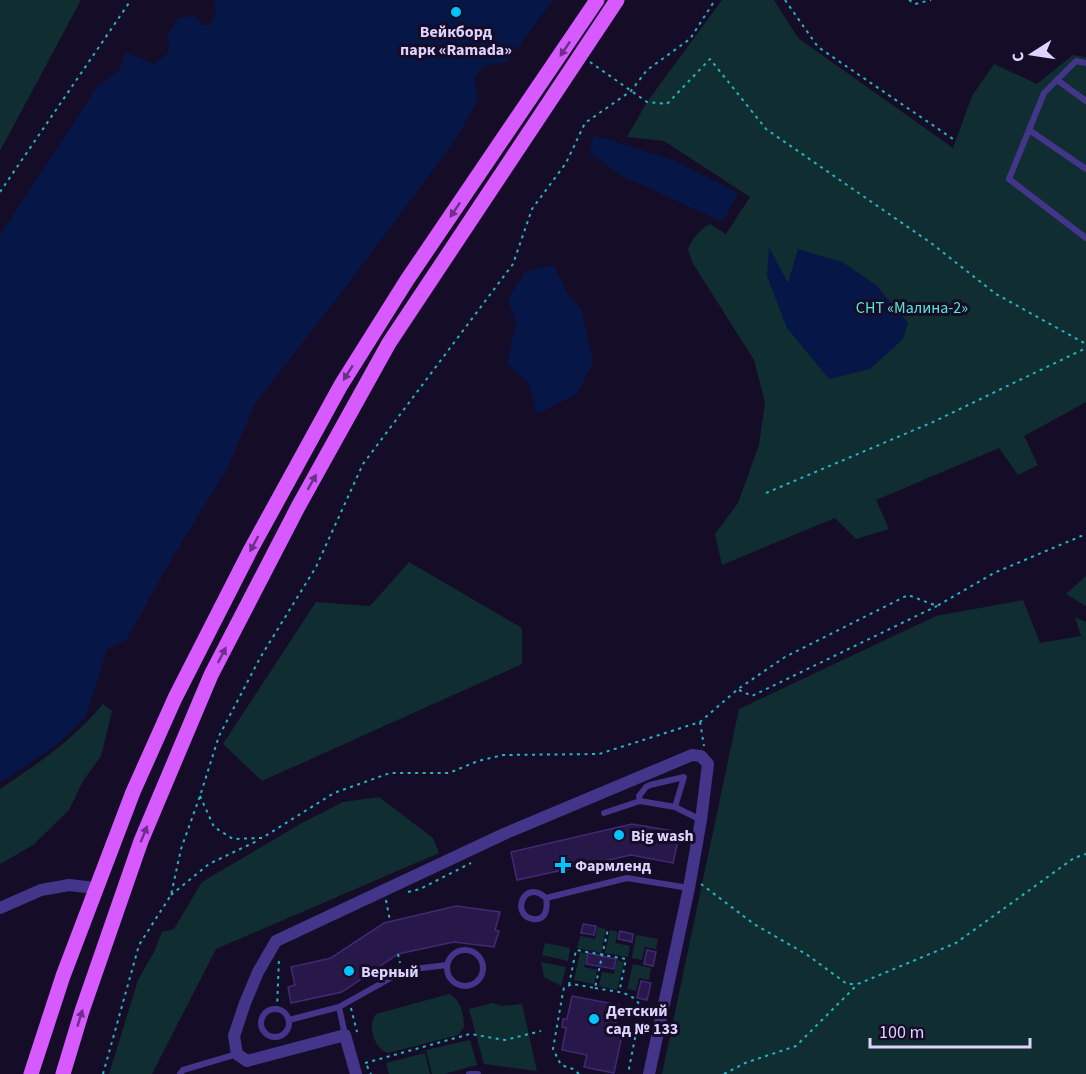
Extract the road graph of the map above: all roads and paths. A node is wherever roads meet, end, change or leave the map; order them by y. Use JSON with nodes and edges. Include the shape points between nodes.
{"nodes":[{"id":1,"x":131,"y":0,"type":"edge"},
{"id":2,"x":597,"y":0,"type":"edge"},
{"id":3,"x":617,"y":0,"type":"edge"},
{"id":4,"x":715,"y":0,"type":"edge"},
{"id":5,"x":785,"y":0,"type":"edge"},
{"id":6,"x":909,"y":0,"type":"edge"},
{"id":7,"x":931,"y":0,"type":"edge"},
{"id":8,"x":580,"y":55,"type":"junction"},
{"id":9,"x":1086,"y":63,"type":"edge"},
{"id":10,"x":1057,"y":80,"type":"junction"},
{"id":11,"x":631,"y":91,"type":"junction"},
{"id":12,"x":1086,"y":101,"type":"edge"},
{"id":13,"x":1029,"y":130,"type":"junction"},
{"id":14,"x":956,"y":141,"type":"dead end"},
{"id":15,"x":1086,"y":169,"type":"edge"},
{"id":16,"x":0,"y":192,"type":"edge"},
{"id":17,"x":1086,"y":238,"type":"edge"},
{"id":18,"x":1086,"y":346,"type":"edge"},
{"id":19,"x":766,"y":493,"type":"dead end"},
{"id":20,"x":1086,"y":534,"type":"edge"},
{"id":21,"x":937,"y":606,"type":"junction"},
{"id":22,"x":738,"y":689,"type":"junction"},
{"id":23,"x":700,"y":722,"type":"junction"},
{"id":24,"x":708,"y":764,"type":"junction"},
{"id":25,"x":200,"y":796,"type":"junction"},
{"id":26,"x":640,"y":801,"type":"junction"},
{"id":27,"x":675,"y":807,"type":"junction"},
{"id":28,"x":603,"y":813,"type":"dead end"},
{"id":29,"x":701,"y":820,"type":"junction"},
{"id":30,"x":262,"y":838,"type":"junction"},
{"id":31,"x":1086,"y":854,"type":"edge"},
{"id":32,"x":476,"y":861,"type":"dead end"},
{"id":33,"x":690,"y":882,"type":"junction"},
{"id":34,"x":95,"y":888,"type":"junction"},
{"id":35,"x":408,"y":892,"type":"dead end"},
{"id":36,"x":171,"y":896,"type":"junction"},
{"id":37,"x":546,"y":898,"type":"junction"},
{"id":38,"x":379,"y":901,"type":"dead end"},
{"id":39,"x":0,"y":908,"type":"edge"},
{"id":40,"x":390,"y":921,"type":"dead end"},
{"id":41,"x":608,"y":929,"type":"dead end"},
{"id":42,"x":280,"y":949,"type":"dead end"},
{"id":43,"x":602,"y":954,"type":"junction"},
{"id":44,"x":447,"y":965,"type":"junction"},
{"id":45,"x":858,"y":984,"type":"junction"},
{"id":46,"x":569,"y":985,"type":"junction"},
{"id":47,"x":596,"y":988,"type":"junction"},
{"id":48,"x":619,"y":993,"type":"junction"},
{"id":49,"x":349,"y":1002,"type":"junction"},
{"id":50,"x":339,"y":1007,"type":"junction"},
{"id":51,"x":277,"y":1009,"type":"junction"},
{"id":52,"x":289,"y":1020,"type":"junction"},
{"id":53,"x":541,"y":1031,"type":"dead end"},
{"id":54,"x":351,"y":1033,"type":"junction"},
{"id":55,"x":237,"y":1054,"type":"junction"},
{"id":56,"x":32,"y":1074,"type":"edge"},
{"id":57,"x":63,"y":1074,"type":"edge"},
{"id":58,"x":103,"y":1074,"type":"edge"},
{"id":59,"x":180,"y":1074,"type":"edge"},
{"id":60,"x":356,"y":1074,"type":"edge"},
{"id":61,"x":371,"y":1074,"type":"edge"},
{"id":62,"x":469,"y":1074,"type":"edge"},
{"id":63,"x":478,"y":1074,"type":"edge"},
{"id":64,"x":579,"y":1074,"type":"edge"},
{"id":65,"x":628,"y":1074,"type":"edge"},
{"id":66,"x":649,"y":1074,"type":"edge"},
{"id":67,"x":724,"y":1074,"type":"edge"}],
"edges":[{"from":1,"to":16,"type":"path"},
{"from":2,"to":34,"type":"main road","one_way":true,"via":[[340,385],[175,698]]},
{"from":3,"to":8,"type":"main road"},
{"from":4,"to":11,"type":"path","via":[[690,39],[647,70]]},
{"from":5,"to":14,"type":"path","via":[[818,47]]},
{"from":6,"to":7,"type":"path","via":[[915,4]]},
{"from":8,"to":11,"type":"path"},
{"from":57,"to":8,"type":"main road","one_way":true,"via":[[141,841],[212,675],[298,507],[389,343]]},
{"from":9,"to":10,"type":"lane","via":[[1076,61]]},
{"from":10,"to":12,"type":"lane"},
{"from":10,"to":13,"type":"lane","via":[[1044,93]]},
{"from":11,"to":18,"type":"path","via":[[647,102],[667,104],[711,59],[766,129],[931,243],[996,294]]},
{"from":11,"to":25,"type":"path","via":[[585,123],[566,164],[532,209],[513,264],[363,464],[316,567],[219,736]]},
{"from":13,"to":15,"type":"lane"},
{"from":13,"to":17,"type":"lane","via":[[1009,179]]},
{"from":18,"to":19,"type":"path","via":[[933,422]]},
{"from":20,"to":21,"type":"path","via":[[994,573]]},
{"from":21,"to":22,"type":"path","via":[[752,696]]},
{"from":21,"to":22,"type":"path","via":[[908,595],[785,657]]},
{"from":22,"to":23,"type":"path"},
{"from":23,"to":24,"type":"path"},
{"from":23,"to":30,"type":"path","via":[[599,754],[503,755],[449,773],[390,773],[334,793]]},
{"from":24,"to":29,"type":"street"},
{"from":24,"to":55,"type":"street","via":[[701,756],[692,755],[662,767],[497,837],[276,941],[245,1004],[234,1036]]},
{"from":25,"to":30,"type":"path","via":[[214,827],[233,839]]},
{"from":25,"to":36,"type":"path","via":[[181,849]]},
{"from":26,"to":27,"type":"lane"},
{"from":26,"to":27,"type":"lane","via":[[646,787],[684,777]]},
{"from":26,"to":28,"type":"lane"},
{"from":27,"to":29,"type":"lane"},
{"from":29,"to":33,"type":"street"},
{"from":30,"to":36,"type":"path","via":[[209,864]]},
{"from":31,"to":45,"type":"path","via":[[1074,858],[956,943]]},
{"from":32,"to":35,"type":"path"},
{"from":33,"to":37,"type":"lane","via":[[627,878]]},
{"from":33,"to":45,"type":"path","via":[[847,984]]},
{"from":33,"to":66,"type":"street"},
{"from":34,"to":39,"type":"street","via":[[69,885],[41,890]]},
{"from":34,"to":56,"type":"main road"},
{"from":36,"to":58,"type":"path","via":[[139,945]]},
{"from":37,"to":37,"type":"lane","via":[[534,892],[527,894],[522,900],[524,914],[531,919],[544,915],[548,908]]},
{"from":38,"to":40,"type":"path","via":[[386,899]]},
{"from":41,"to":43,"type":"path"},
{"from":42,"to":51,"type":"path"},
{"from":43,"to":46,"type":"path","via":[[576,950]]},
{"from":43,"to":47,"type":"path"},
{"from":43,"to":48,"type":"path","via":[[626,959]]},
{"from":44,"to":44,"type":"lane","via":[[451,956],[469,950],[483,962],[484,972],[480,981],[462,987],[447,975]]},
{"from":44,"to":49,"type":"lane","via":[[405,970]]},
{"from":45,"to":67,"type":"path","via":[[796,1046],[745,1062]]},
{"from":46,"to":47,"type":"path"},
{"from":46,"to":64,"type":"path","via":[[563,992],[553,1049],[561,1065]]},
{"from":47,"to":48,"type":"path"},
{"from":48,"to":65,"type":"path","via":[[636,998],[640,1007]]},
{"from":49,"to":50,"type":"lane"},
{"from":49,"to":54,"type":"path"},
{"from":50,"to":52,"type":"lane"},
{"from":50,"to":54,"type":"lane"},
{"from":51,"to":52,"type":"lane","via":[[285,1012]]},
{"from":51,"to":52,"type":"lane","via":[[263,1015],[262,1031],[277,1038],[289,1028]]},
{"from":53,"to":61,"type":"path","via":[[505,1040],[470,1034],[365,1063]]},
{"from":54,"to":55,"type":"street","via":[[247,1061]]},
{"from":54,"to":60,"type":"street"},
{"from":55,"to":59,"type":"lane"},
{"from":62,"to":63,"type":"lane"}]}
